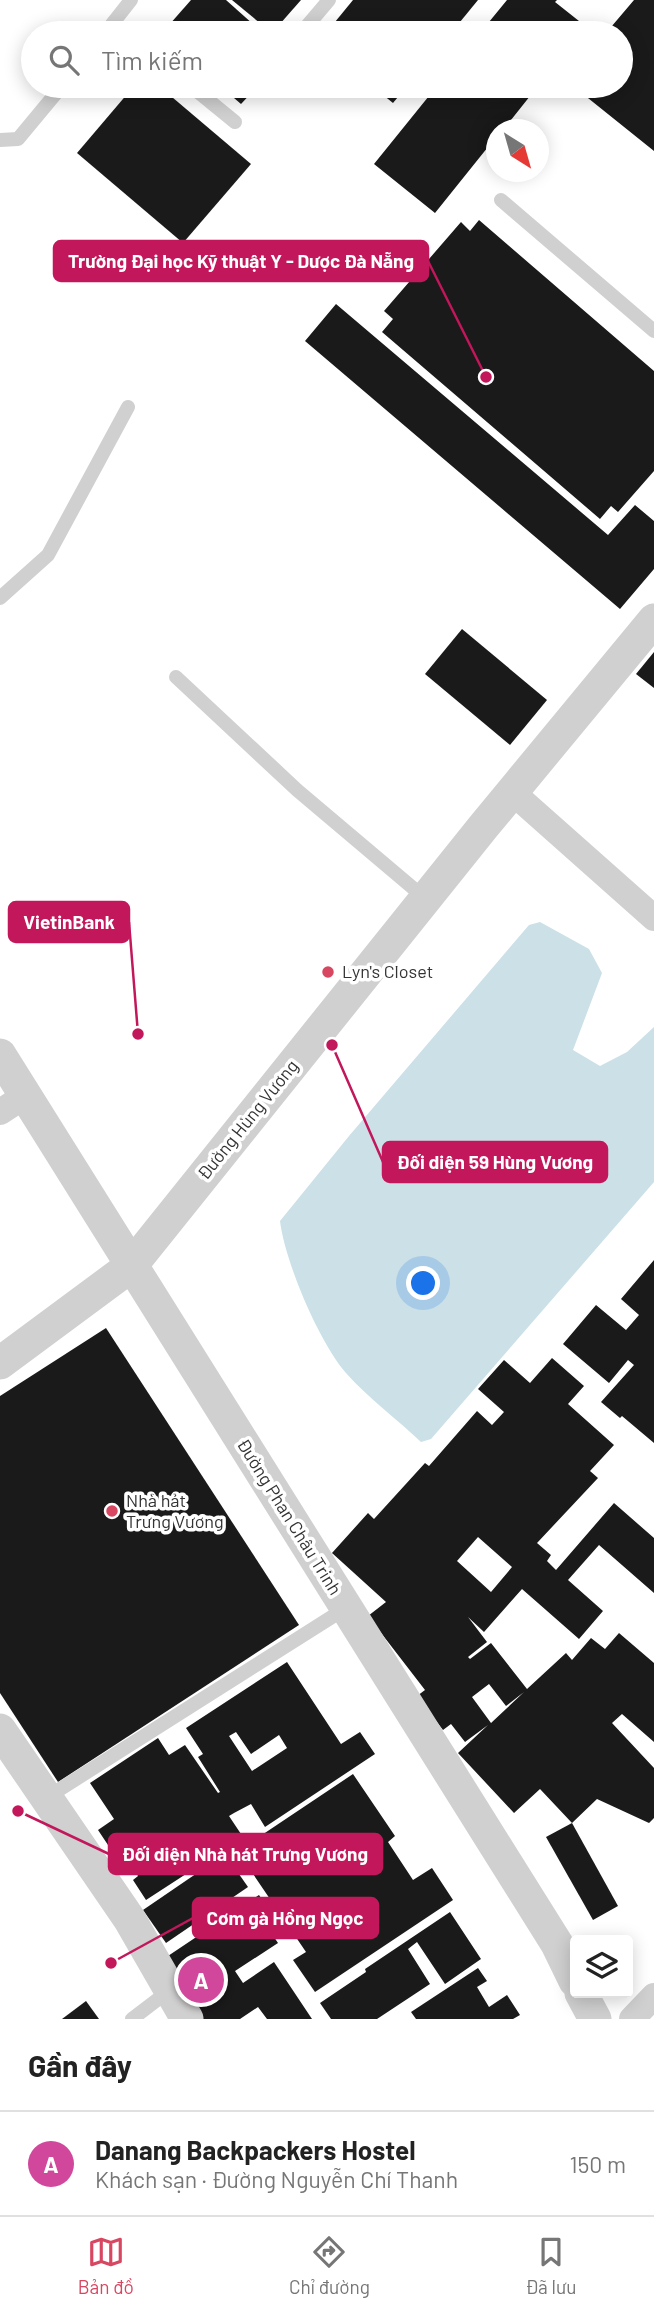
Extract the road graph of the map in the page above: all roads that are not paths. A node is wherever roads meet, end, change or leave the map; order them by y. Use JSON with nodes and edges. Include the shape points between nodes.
{"nodes":[{"id":1,"x":131,"y":0,"type":"edge"},
{"id":2,"x":329,"y":0,"type":"edge"},
{"id":3,"x":114,"y":21,"type":"edge"},
{"id":4,"x":311,"y":21,"type":"edge"},
{"id":5,"x":52,"y":98,"type":"edge"},
{"id":6,"x":206,"y":98,"type":"edge"},
{"id":7,"x":235,"y":122,"type":"dead end"},
{"id":8,"x":0,"y":140,"type":"edge"},
{"id":9,"x":501,"y":200,"type":"dead end"},
{"id":10,"x":654,"y":331,"type":"edge"},
{"id":11,"x":128,"y":407,"type":"dead end"},
{"id":12,"x":0,"y":598,"type":"edge"},
{"id":13,"x":654,"y":620,"type":"edge"},
{"id":14,"x":176,"y":677,"type":"dead end"},
{"id":15,"x":512,"y":792,"type":"junction"},
{"id":16,"x":426,"y":899,"type":"junction"},
{"id":17,"x":654,"y":918,"type":"edge"},
{"id":18,"x":0,"y":1055,"type":"edge"},
{"id":19,"x":13,"y":1104,"type":"edge"},
{"id":20,"x":131,"y":1266,"type":"junction"},
{"id":21,"x":0,"y":1363,"type":"edge"},
{"id":22,"x":346,"y":1608,"type":"junction"},
{"id":23,"x":0,"y":1730,"type":"edge"},
{"id":24,"x":46,"y":1798,"type":"junction"},
{"id":25,"x":570,"y":1970,"type":"edge"},
{"id":26,"x":170,"y":1990,"type":"junction"},
{"id":27,"x":654,"y":1996,"type":"edge"},
{"id":28,"x":584,"y":1998,"type":"edge"},
{"id":29,"x":132,"y":2019,"type":"edge"},
{"id":30,"x":187,"y":2019,"type":"edge"},
{"id":31,"x":595,"y":2019,"type":"edge"},
{"id":32,"x":632,"y":2019,"type":"edge"}],
"edges":[{"from":1,"to":3,"type":"lane"},
{"from":2,"to":4,"type":"lane"},
{"from":5,"to":8,"type":"lane","via":[[18,139]]},
{"from":6,"to":7,"type":"lane"},
{"from":9,"to":10,"type":"lane"},
{"from":11,"to":12,"type":"lane","via":[[48,555]]},
{"from":13,"to":15,"type":"street","name":"Đường Hùng Vương"},
{"from":14,"to":16,"type":"lane","via":[[297,790]]},
{"from":15,"to":16,"type":"street","name":"Đường Hùng Vương"},
{"from":15,"to":17,"type":"street"},
{"from":16,"to":20,"type":"street","name":"Đường Hùng Vương"},
{"from":18,"to":19,"type":"street","name":"Đường Phan Châu Trinh"},
{"from":19,"to":20,"type":"street","name":"Đường Phan Châu Trinh"},
{"from":20,"to":21,"type":"street","name":"Đường Hùng Vương"},
{"from":20,"to":22,"type":"street","name":"Đường Phan Châu Trinh"},
{"from":22,"to":24,"type":"lane"},
{"from":22,"to":25,"type":"street","name":"Đường Phan Châu Trinh"},
{"from":23,"to":24,"type":"street"},
{"from":24,"to":26,"type":"street","via":[[130,1920]]},
{"from":26,"to":29,"type":"lane"},
{"from":26,"to":30,"type":"street"},
{"from":27,"to":32,"type":"street"},
{"from":28,"to":31,"type":"street"}]}
